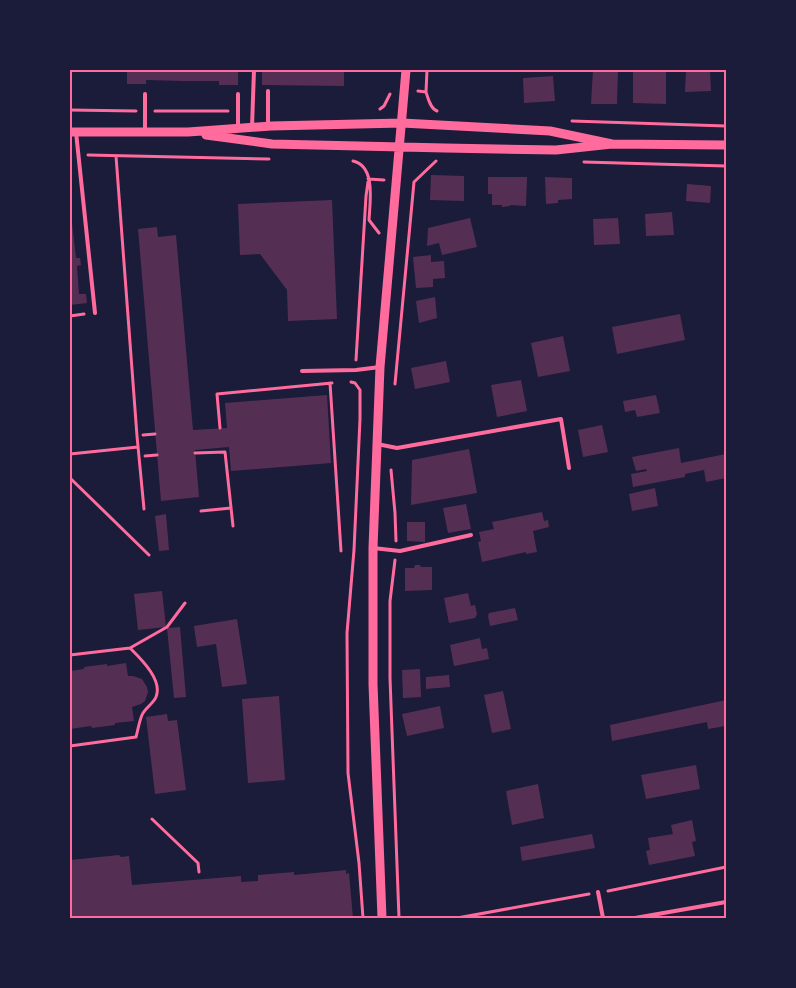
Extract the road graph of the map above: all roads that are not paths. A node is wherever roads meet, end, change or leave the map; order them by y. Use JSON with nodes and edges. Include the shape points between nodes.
{"nodes":[{"id":1,"x":254,"y":70,"type":"edge"},
{"id":2,"x":406,"y":70,"type":"edge"},
{"id":3,"x":268,"y":90,"type":"dead end"},
{"id":4,"x":145,"y":94,"type":"dead end"},
{"id":5,"x":238,"y":94,"type":"dead end"},
{"id":6,"x":402,"y":123,"type":"junction"},
{"id":7,"x":268,"y":126,"type":"junction"},
{"id":8,"x":252,"y":127,"type":"junction"},
{"id":9,"x":238,"y":128,"type":"junction"},
{"id":10,"x":73,"y":132,"type":"edge"},
{"id":11,"x":145,"y":132,"type":"junction"},
{"id":12,"x":188,"y":132,"type":"junction"},
{"id":13,"x":612,"y":144,"type":"junction"},
{"id":14,"x":726,"y":145,"type":"edge"},
{"id":15,"x":399,"y":146,"type":"junction"},
{"id":16,"x":95,"y":313,"type":"dead end"},
{"id":17,"x":380,"y":367,"type":"junction"},
{"id":18,"x":302,"y":371,"type":"dead end"},
{"id":19,"x":377,"y":444,"type":"junction"},
{"id":20,"x":568,"y":468,"type":"dead end"},
{"id":21,"x":471,"y":535,"type":"dead end"},
{"id":22,"x":373,"y":548,"type":"junction"},
{"id":23,"x":598,"y":892,"type":"dead end"},
{"id":24,"x":726,"y":902,"type":"edge"},
{"id":25,"x":382,"y":918,"type":"edge"},
{"id":26,"x":604,"y":918,"type":"edge"},
{"id":27,"x":635,"y":918,"type":"edge"}],
"edges":[{"from":1,"to":8,"type":"lane"},
{"from":2,"to":6,"type":"street"},
{"from":3,"to":7,"type":"lane"},
{"from":4,"to":11,"type":"lane"},
{"from":5,"to":9,"type":"lane"},
{"from":6,"to":7,"type":"street"},
{"from":6,"to":13,"type":"street","via":[[550,131]]},
{"from":6,"to":15,"type":"street"},
{"from":7,"to":8,"type":"street"},
{"from":8,"to":9,"type":"street"},
{"from":9,"to":12,"type":"street"},
{"from":10,"to":11,"type":"street"},
{"from":10,"to":16,"type":"lane"},
{"from":11,"to":12,"type":"street"},
{"from":12,"to":15,"type":"street","via":[[272,144]]},
{"from":13,"to":14,"type":"street"},
{"from":13,"to":15,"type":"street","via":[[556,150]]},
{"from":15,"to":17,"type":"street"},
{"from":17,"to":18,"type":"lane"},
{"from":17,"to":19,"type":"street"},
{"from":19,"to":20,"type":"lane","via":[[397,448],[561,419]]},
{"from":19,"to":22,"type":"street"},
{"from":21,"to":22,"type":"lane","via":[[400,551]]},
{"from":22,"to":25,"type":"street","via":[[373,684]]},
{"from":23,"to":26,"type":"lane"},
{"from":24,"to":27,"type":"lane"}]}
